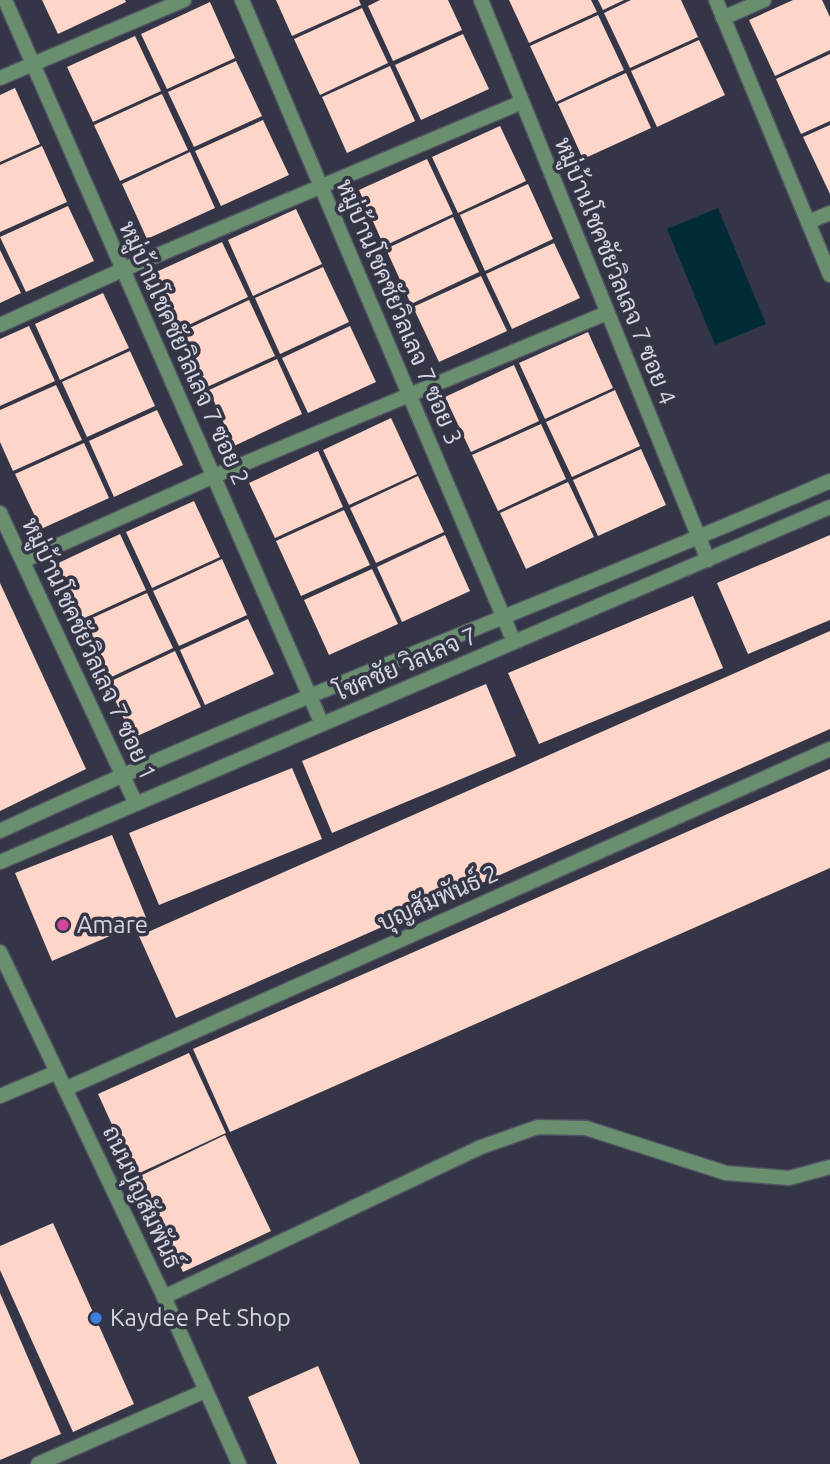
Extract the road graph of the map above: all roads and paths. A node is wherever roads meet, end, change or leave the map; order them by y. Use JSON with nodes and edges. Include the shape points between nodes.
{"nodes":[{"id":1,"x":5,"y":0,"type":"edge"},
{"id":2,"x":184,"y":0,"type":"edge"},
{"id":3,"x":242,"y":0,"type":"edge"},
{"id":4,"x":481,"y":0,"type":"edge"},
{"id":5,"x":716,"y":0,"type":"edge"},
{"id":6,"x":764,"y":0,"type":"edge"},
{"id":7,"x":723,"y":18,"type":"junction"},
{"id":8,"x":32,"y":63,"type":"junction"},
{"id":9,"x":0,"y":78,"type":"edge"},
{"id":10,"x":522,"y":102,"type":"junction"},
{"id":11,"x":321,"y":188,"type":"junction"},
{"id":12,"x":830,"y":213,"type":"edge"},
{"id":13,"x":808,"y":222,"type":"junction"},
{"id":14,"x":122,"y":270,"type":"junction"},
{"id":15,"x":830,"y":275,"type":"edge"},
{"id":16,"x":607,"y":313,"type":"junction"},
{"id":17,"x":0,"y":325,"type":"edge"},
{"id":18,"x":410,"y":396,"type":"junction"},
{"id":19,"x":214,"y":476,"type":"junction"},
{"id":20,"x":830,"y":481,"type":"edge"},
{"id":21,"x":830,"y":507,"type":"edge"},
{"id":22,"x":0,"y":513,"type":"edge"},
{"id":23,"x":699,"y":538,"type":"junction"},
{"id":24,"x":708,"y":560,"type":"junction"},
{"id":25,"x":23,"y":561,"type":"junction"},
{"id":26,"x":505,"y":615,"type":"junction"},
{"id":27,"x":514,"y":642,"type":"junction"},
{"id":28,"x":311,"y":695,"type":"junction"},
{"id":29,"x":323,"y":724,"type":"junction"},
{"id":30,"x":830,"y":749,"type":"edge"},
{"id":31,"x":123,"y":773,"type":"junction"},
{"id":32,"x":136,"y":804,"type":"junction"},
{"id":33,"x":0,"y":831,"type":"edge"},
{"id":34,"x":0,"y":862,"type":"edge"},
{"id":35,"x":0,"y":952,"type":"edge"},
{"id":36,"x":57,"y":1072,"type":"junction"},
{"id":37,"x":65,"y":1089,"type":"junction"},
{"id":38,"x":0,"y":1096,"type":"edge"},
{"id":39,"x":830,"y":1167,"type":"edge"},
{"id":40,"x":164,"y":1297,"type":"junction"},
{"id":41,"x":205,"y":1391,"type":"junction"},
{"id":42,"x":38,"y":1464,"type":"edge"},
{"id":43,"x":239,"y":1464,"type":"edge"}],
"edges":[{"from":1,"to":8,"type":"street","name":"หมู่บ้านโชคชัยวิลเลจ 7 ซอย 2"},
{"from":2,"to":8,"type":"street"},
{"from":3,"to":11,"type":"street","name":"หมู่บ้านโชคชัยวิลเลจ 7 ซอย 3"},
{"from":4,"to":10,"type":"street","name":"หมู่บ้านโชคชัยวิลเลจ 7 ซอย 4"},
{"from":5,"to":7,"type":"street"},
{"from":6,"to":7,"type":"street"},
{"from":7,"to":13,"type":"street"},
{"from":8,"to":9,"type":"street"},
{"from":8,"to":14,"type":"street","name":"หมู่บ้านโชคชัยวิลเลจ 7 ซอย 2"},
{"from":10,"to":11,"type":"street"},
{"from":10,"to":16,"type":"street","name":"หมู่บ้านโชคชัยวิลเลจ 7 ซอย 4"},
{"from":11,"to":14,"type":"street"},
{"from":11,"to":18,"type":"street","name":"หมู่บ้านโชคชัยวิลเลจ 7 ซอย 3"},
{"from":12,"to":13,"type":"street"},
{"from":13,"to":15,"type":"street"},
{"from":14,"to":17,"type":"street"},
{"from":14,"to":19,"type":"street","name":"หมู่บ้านโชคชัยวิลเลจ 7 ซอย 2"},
{"from":16,"to":18,"type":"street"},
{"from":16,"to":23,"type":"street","name":"หมู่บ้านโชคชัยวิลเลจ 7 ซอย 4"},
{"from":18,"to":19,"type":"street"},
{"from":18,"to":26,"type":"street","name":"หมู่บ้านโชคชัยวิลเลจ 7 ซอย 3"},
{"from":19,"to":25,"type":"street"},
{"from":19,"to":28,"type":"street","name":"หมู่บ้านโชคชัยวิลเลจ 7 ซอย 2"},
{"from":20,"to":23,"type":"street","name":"โชคชัย วิลเลจ 7"},
{"from":21,"to":24,"type":"street","name":"โชคชัย วิลเลจ 7"},
{"from":22,"to":25,"type":"street","name":"หมู่บ้านโชคชัยวิลเลจ 7 ซอย 1"},
{"from":23,"to":24,"type":"street","name":"หมู่บ้านโชคชัยวิลเลจ 7 ซอย 4"},
{"from":23,"to":26,"type":"street","name":"โชคชัย วิลเลจ 7"},
{"from":24,"to":27,"type":"street","name":"โชคชัย วิลเลจ 7"},
{"from":25,"to":31,"type":"street","name":"หมู่บ้านโชคชัยวิลเลจ 7 ซอย 1"},
{"from":26,"to":27,"type":"street","name":"หมู่บ้านโชคชัยวิลเลจ 7 ซอย 3"},
{"from":26,"to":28,"type":"street","name":"โชคชัย วิลเลจ 7"},
{"from":27,"to":29,"type":"street","name":"โชคชัย วิลเลจ 7"},
{"from":28,"to":29,"type":"street","name":"หมู่บ้านโชคชัยวิลเลจ 7 ซอย 2"},
{"from":28,"to":31,"type":"street","name":"โชคชัย วิลเลจ 7"},
{"from":29,"to":32,"type":"street","name":"โชคชัย วิลเลจ 7"},
{"from":30,"to":37,"type":"street","name":"บุญสัมพันธ์ 2"},
{"from":31,"to":32,"type":"street","name":"หมู่บ้านโชคชัยวิลเลจ 7 ซอย 1"},
{"from":31,"to":33,"type":"street","name":"โชคชัย วิลเลจ 7"},
{"from":32,"to":34,"type":"street","name":"โชคชัย วิลเลจ 7"},
{"from":35,"to":36,"type":"street","name":"ถนนบุญสัมพันธ์"},
{"from":36,"to":37,"type":"street","name":"ถนนบุญสัมพันธ์"},
{"from":36,"to":38,"type":"street"},
{"from":37,"to":40,"type":"street","name":"ถนนบุญสัมพันธ์"},
{"from":39,"to":40,"type":"street","via":[[789,1178],[726,1173],[586,1128],[538,1127],[481,1147]]},
{"from":40,"to":41,"type":"street","name":"ถนนบุญสัมพันธ์"},
{"from":41,"to":42,"type":"street"},
{"from":41,"to":43,"type":"street","name":"ถนนบุญสัมพันธ์"}]}
